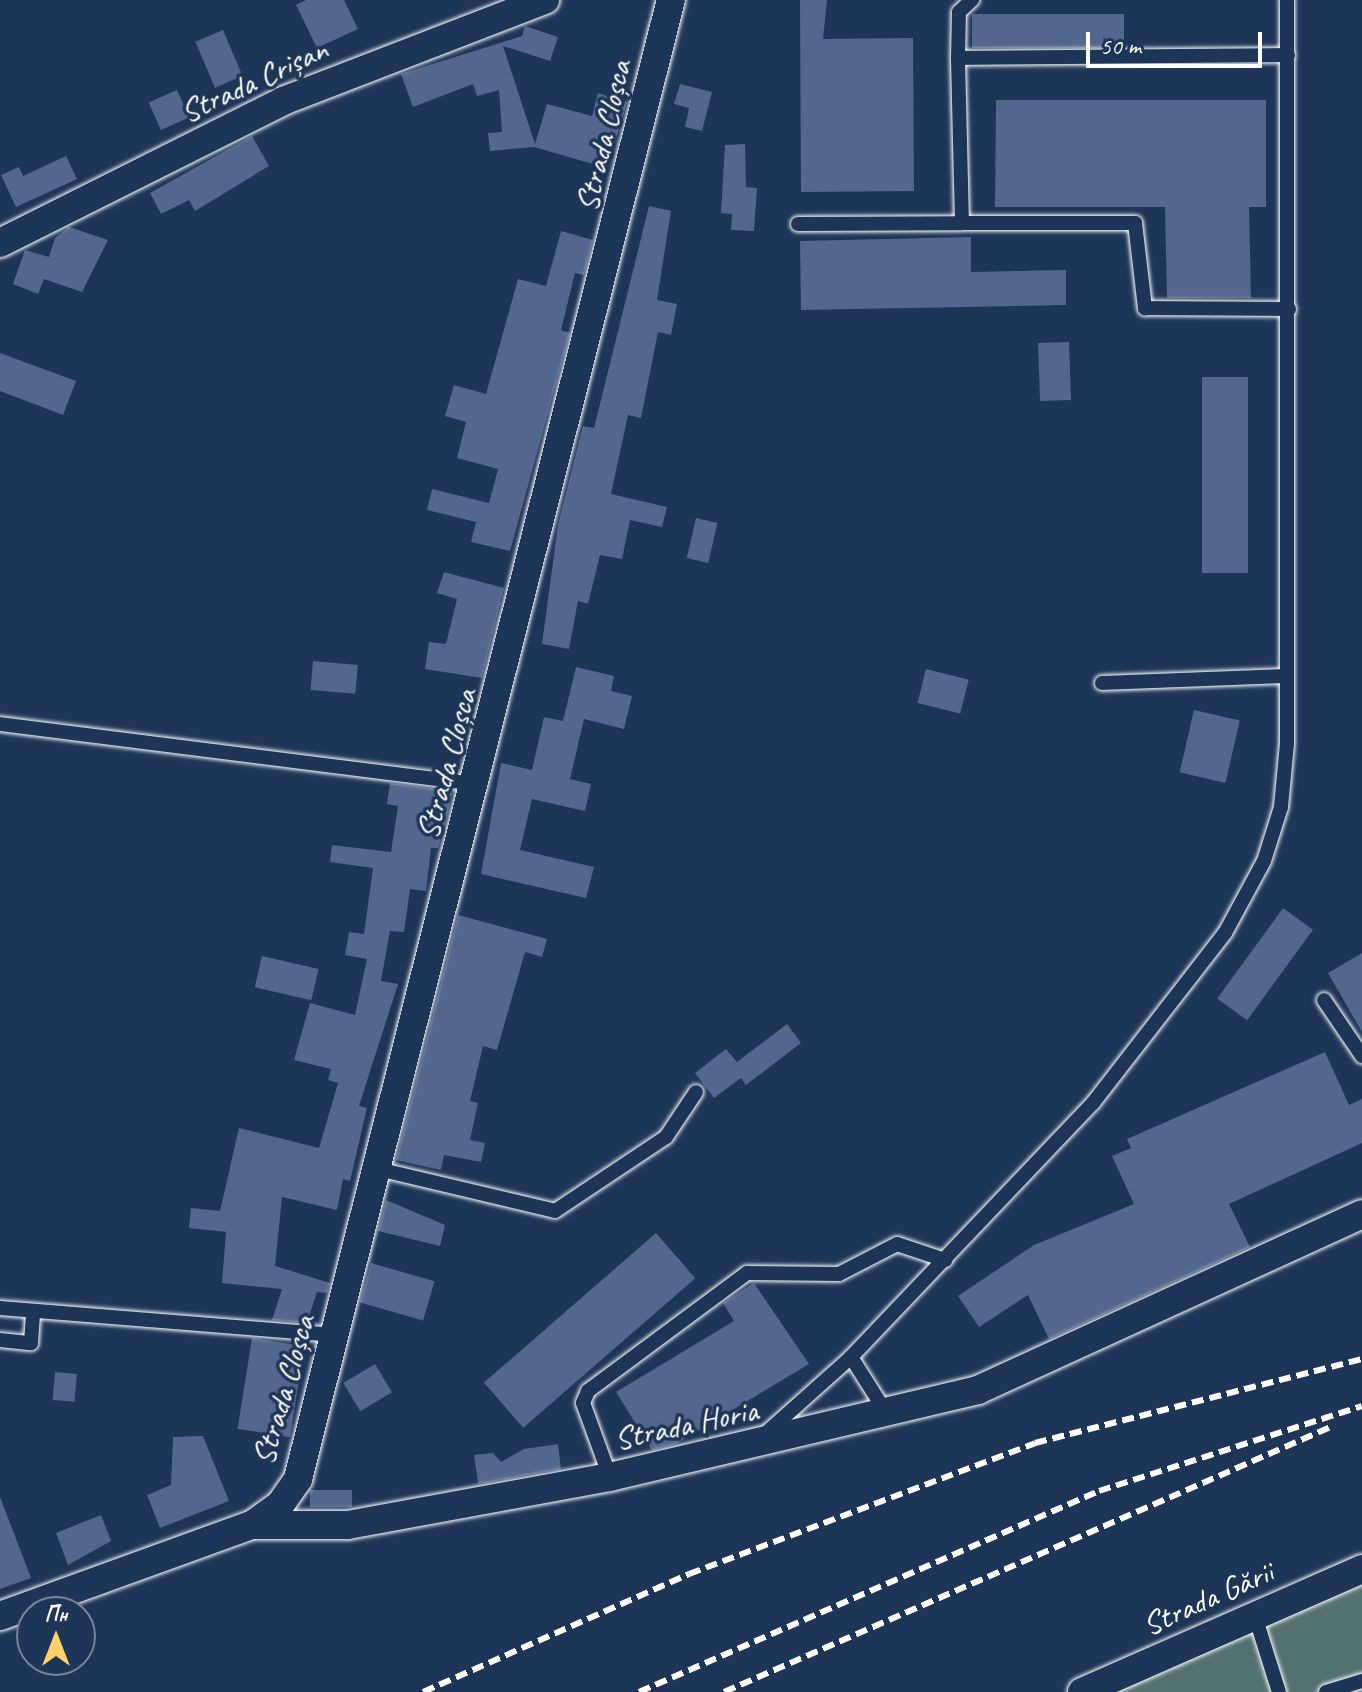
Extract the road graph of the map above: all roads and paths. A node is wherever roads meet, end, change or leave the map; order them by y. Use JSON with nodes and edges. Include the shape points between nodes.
{"nodes":[{"id":1,"x":545,"y":0,"type":"edge"},
{"id":2,"x":671,"y":0,"type":"edge"},
{"id":3,"x":972,"y":0,"type":"edge"},
{"id":4,"x":1287,"y":0,"type":"edge"},
{"id":5,"x":1288,"y":55,"type":"junction"},
{"id":6,"x":958,"y":58,"type":"junction"},
{"id":7,"x":962,"y":223,"type":"junction"},
{"id":8,"x":798,"y":224,"type":"dead end"},
{"id":9,"x":0,"y":243,"type":"edge"},
{"id":10,"x":1289,"y":309,"type":"junction"},
{"id":11,"x":1285,"y":676,"type":"junction"},
{"id":12,"x":1102,"y":683,"type":"dead end"},
{"id":13,"x":0,"y":724,"type":"edge"},
{"id":14,"x":477,"y":784,"type":"junction"},
{"id":15,"x":1324,"y":1000,"type":"dead end"},
{"id":16,"x":1362,"y":1056,"type":"edge"},
{"id":17,"x":696,"y":1092,"type":"dead end"},
{"id":18,"x":378,"y":1169,"type":"junction"},
{"id":19,"x":1362,"y":1214,"type":"edge"},
{"id":20,"x":945,"y":1260,"type":"junction"},
{"id":21,"x":0,"y":1308,"type":"edge"},
{"id":22,"x":33,"y":1311,"type":"junction"},
{"id":23,"x":335,"y":1335,"type":"junction"},
{"id":24,"x":0,"y":1340,"type":"edge"},
{"id":25,"x":851,"y":1357,"type":"junction"},
{"id":26,"x":889,"y":1416,"type":"junction"},
{"id":27,"x":752,"y":1446,"type":"junction"},
{"id":28,"x":610,"y":1477,"type":"junction"},
{"id":29,"x":252,"y":1525,"type":"junction"},
{"id":30,"x":1362,"y":1569,"type":"edge"},
{"id":31,"x":0,"y":1616,"type":"edge"},
{"id":32,"x":1255,"y":1616,"type":"junction"},
{"id":33,"x":1362,"y":1681,"type":"edge"},
{"id":34,"x":1082,"y":1692,"type":"edge"},
{"id":35,"x":1279,"y":1692,"type":"edge"},
{"id":36,"x":1326,"y":1692,"type":"edge"}],
"edges":[{"from":1,"to":9,"type":"street","name":"Strada Crișan","via":[[283,101]]},
{"from":2,"to":14,"type":"street","name":"Strada Cloșca"},
{"from":3,"to":6,"type":"lane","via":[[959,12]]},
{"from":4,"to":5,"type":"lane"},
{"from":5,"to":6,"type":"lane"},
{"from":5,"to":10,"type":"lane"},
{"from":6,"to":7,"type":"lane"},
{"from":7,"to":8,"type":"lane"},
{"from":7,"to":10,"type":"lane","via":[[1135,223],[1145,308]]},
{"from":10,"to":11,"type":"lane"},
{"from":11,"to":12,"type":"lane"},
{"from":11,"to":20,"type":"lane","via":[[1281,807],[1264,861],[1225,933],[1093,1103]]},
{"from":13,"to":14,"type":"lane"},
{"from":14,"to":18,"type":"street","name":"Strada Cloșca"},
{"from":15,"to":16,"type":"lane"},
{"from":17,"to":18,"type":"lane","via":[[666,1137],[555,1211]]},
{"from":18,"to":23,"type":"street","name":"Strada Cloșca"},
{"from":19,"to":26,"type":"street","name":"Strada Horia","via":[[1018,1376]]},
{"from":20,"to":25,"type":"lane"},
{"from":20,"to":28,"type":"lane","via":[[897,1244],[839,1274],[747,1273],[588,1391],[583,1403]]},
{"from":21,"to":22,"type":"lane"},
{"from":22,"to":23,"type":"lane"},
{"from":22,"to":24,"type":"lane","via":[[31,1343]]},
{"from":23,"to":29,"type":"street","name":"Strada Cloșca","via":[[298,1479],[280,1505]]},
{"from":25,"to":26,"type":"lane"},
{"from":25,"to":27,"type":"lane"},
{"from":26,"to":27,"type":"street","name":"Strada Horia"},
{"from":27,"to":28,"type":"street","name":"Strada Horia"},
{"from":28,"to":29,"type":"street","name":"Strada Horia","via":[[348,1525]]},
{"from":29,"to":31,"type":"street","name":"Strada Horia"},
{"from":30,"to":32,"type":"street","name":"Strada Gării"},
{"from":32,"to":34,"type":"street","name":"Strada Gării"},
{"from":32,"to":35,"type":"lane"},
{"from":33,"to":36,"type":"lane"}]}
